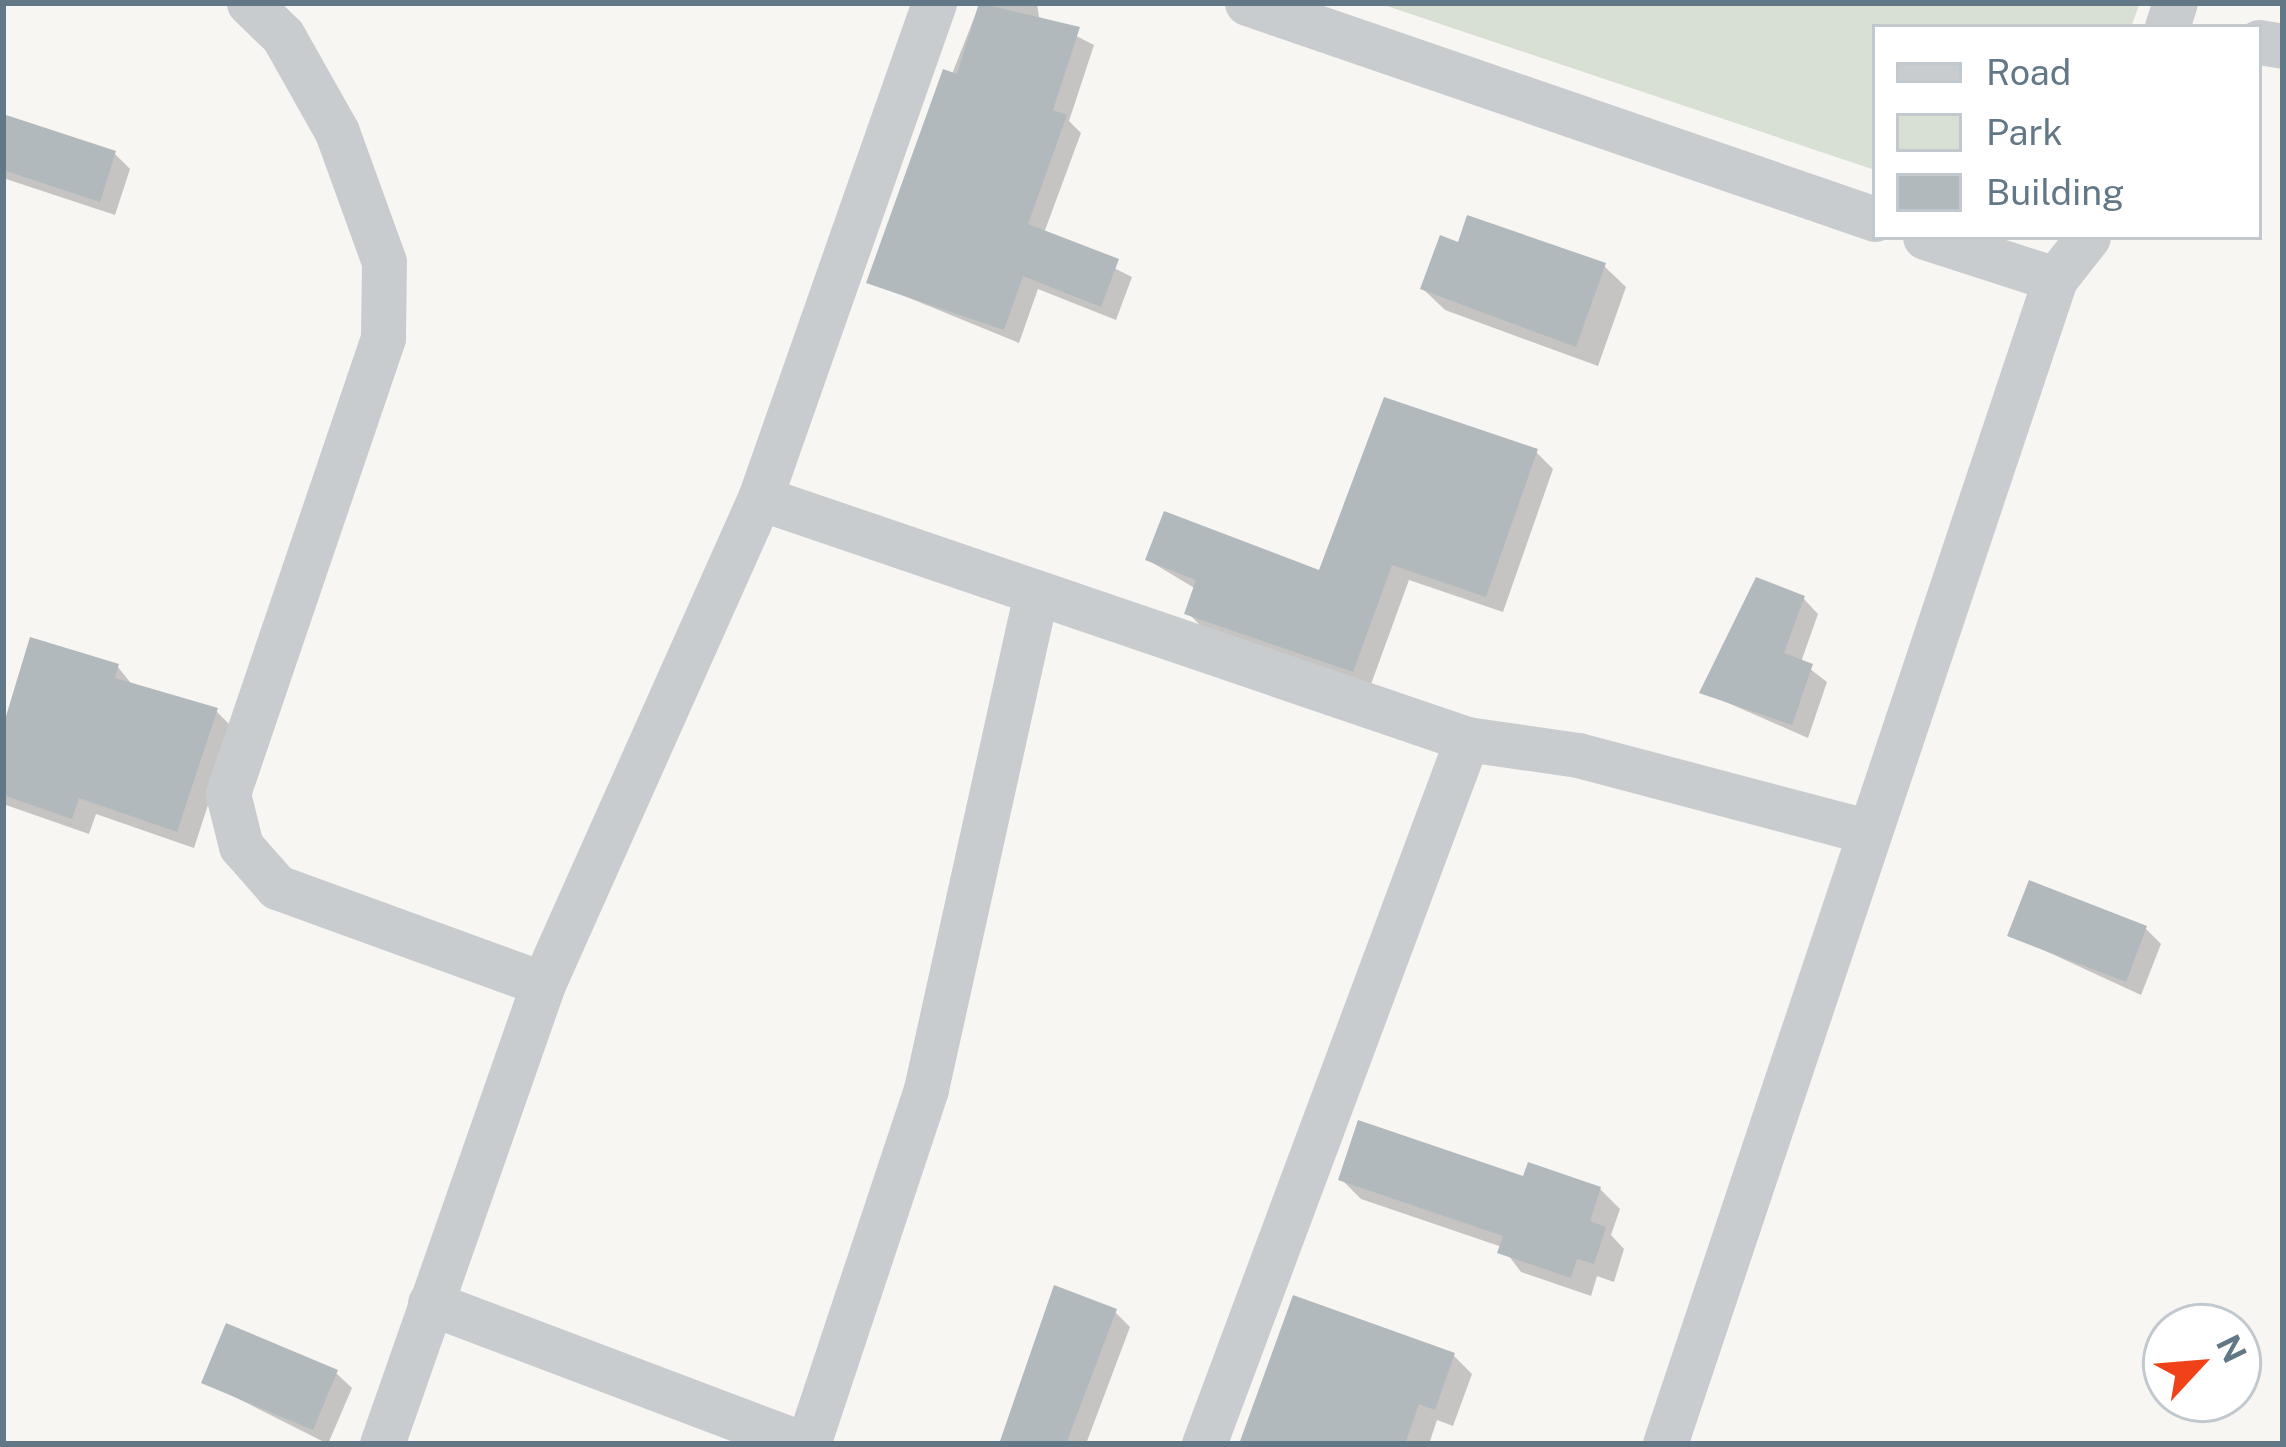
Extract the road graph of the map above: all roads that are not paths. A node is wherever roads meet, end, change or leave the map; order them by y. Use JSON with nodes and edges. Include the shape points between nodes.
{"nodes":[{"id":1,"x":249,"y":3,"type":"edge"},
{"id":2,"x":934,"y":3,"type":"edge"},
{"id":3,"x":1247,"y":3,"type":"edge"},
{"id":4,"x":1872,"y":218,"type":"edge"},
{"id":5,"x":1934,"y":240,"type":"edge"},
{"id":6,"x":2086,"y":240,"type":"edge"},
{"id":7,"x":2055,"y":279,"type":"junction"},
{"id":8,"x":760,"y":498,"type":"junction"},
{"id":9,"x":1036,"y":592,"type":"junction"},
{"id":10,"x":1467,"y":739,"type":"junction"},
{"id":11,"x":1866,"y":831,"type":"junction"},
{"id":12,"x":543,"y":984,"type":"junction"},
{"id":13,"x":430,"y":1303,"type":"junction"},
{"id":14,"x":382,"y":1444,"type":"edge"},
{"id":15,"x":806,"y":1444,"type":"edge"},
{"id":16,"x":1204,"y":1444,"type":"edge"},
{"id":17,"x":1665,"y":1444,"type":"edge"}],
"edges":[{"from":1,"to":12,"type":"street","via":[[283,36],[337,132],[384,262],[383,338],[228,794],[241,846],[277,887]]},
{"from":2,"to":8,"type":"street"},
{"from":3,"to":4,"type":"street"},
{"from":5,"to":7,"type":"street"},
{"from":6,"to":7,"type":"street"},
{"from":7,"to":11,"type":"street"},
{"from":8,"to":9,"type":"street"},
{"from":8,"to":12,"type":"street"},
{"from":9,"to":10,"type":"street"},
{"from":9,"to":15,"type":"street","via":[[926,1089]]},
{"from":10,"to":11,"type":"street","via":[[1578,755]]},
{"from":10,"to":16,"type":"street"},
{"from":11,"to":17,"type":"street","via":[[1826,982]]},
{"from":12,"to":13,"type":"street"},
{"from":13,"to":14,"type":"street"},
{"from":13,"to":15,"type":"street"}]}
